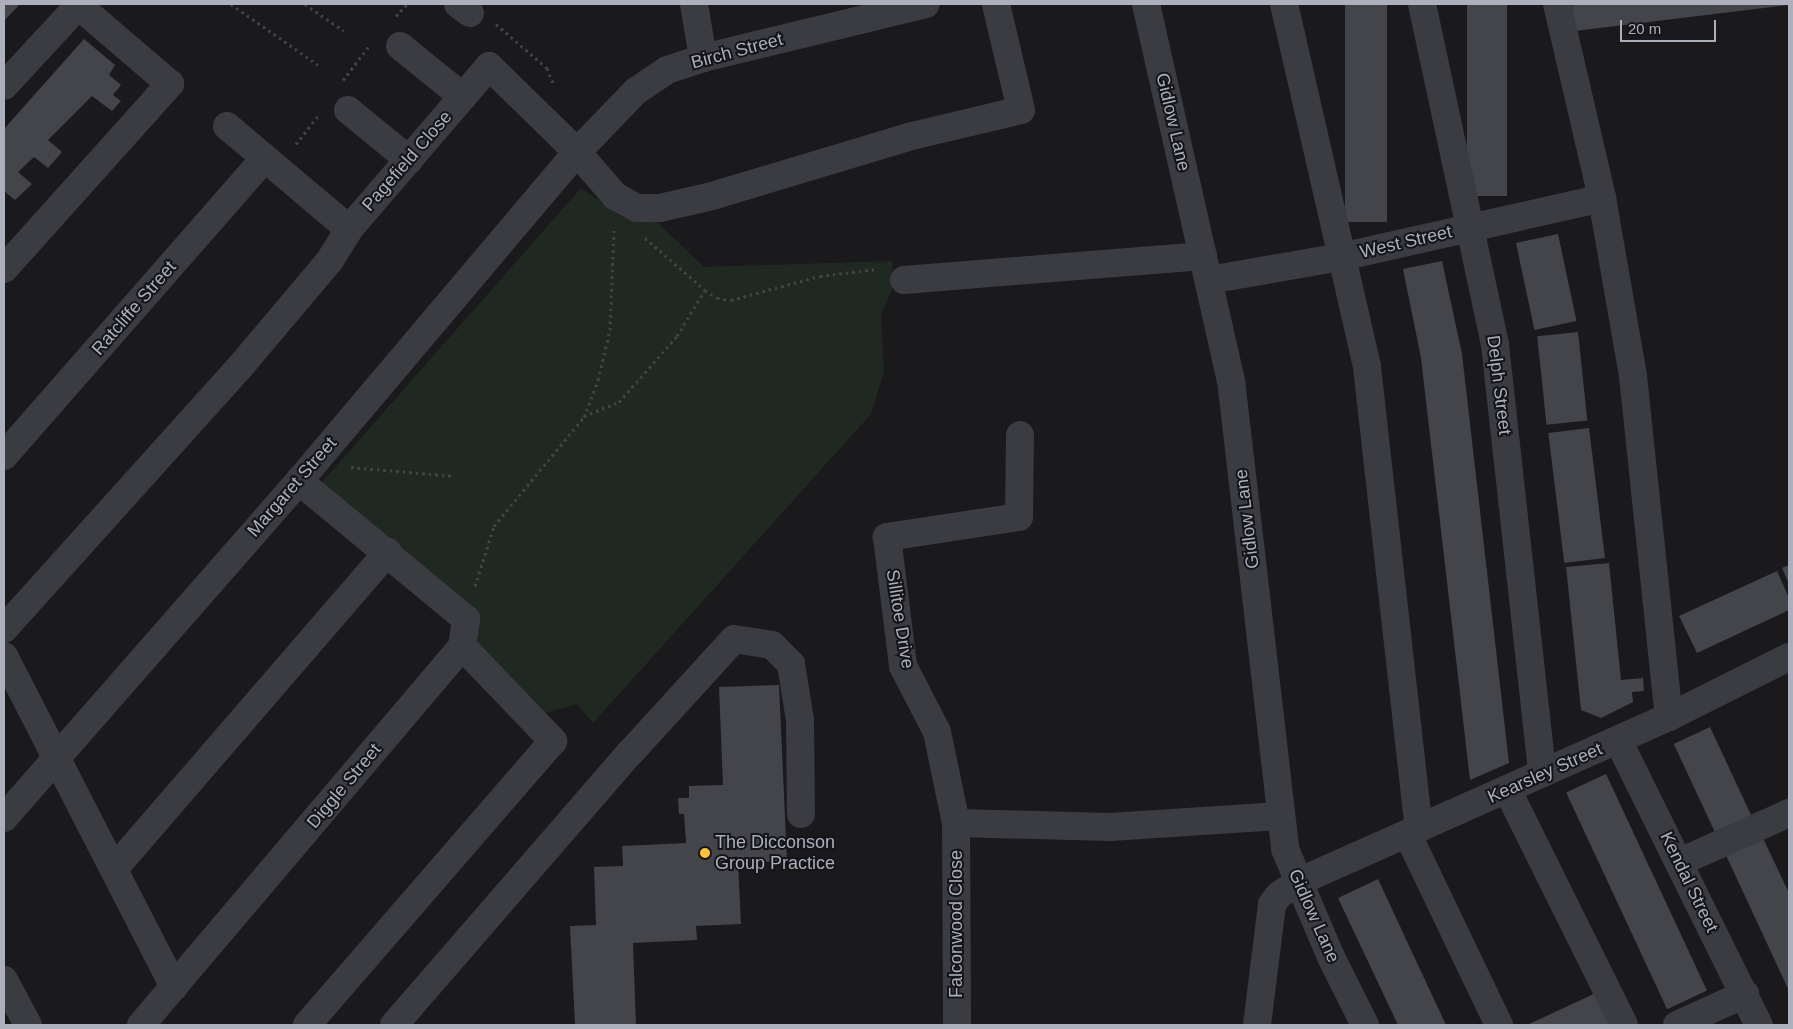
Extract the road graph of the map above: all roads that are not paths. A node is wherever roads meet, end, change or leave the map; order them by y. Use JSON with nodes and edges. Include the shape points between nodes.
{"nodes":[{"id":1,"x":694,"y":4,"type":"edge"},
{"id":2,"x":926,"y":4,"type":"edge"},
{"id":3,"x":996,"y":4,"type":"edge"},
{"id":4,"x":1146,"y":4,"type":"edge"},
{"id":5,"x":1284,"y":4,"type":"edge"},
{"id":6,"x":1422,"y":4,"type":"edge"},
{"id":7,"x":1557,"y":4,"type":"edge"},
{"id":8,"x":80,"y":5,"type":"edge"},
{"id":9,"x":400,"y":46,"type":"dead end"},
{"id":10,"x":703,"y":58,"type":"junction"},
{"id":11,"x":4,"y":86,"type":"edge"},
{"id":12,"x":463,"y":97,"type":"junction"},
{"id":13,"x":348,"y":110,"type":"dead end"},
{"id":14,"x":227,"y":126,"type":"dead end"},
{"id":15,"x":577,"y":152,"type":"junction"},
{"id":16,"x":264,"y":159,"type":"junction"},
{"id":17,"x":409,"y":160,"type":"junction"},
{"id":18,"x":1602,"y":198,"type":"junction"},
{"id":19,"x":1472,"y":227,"type":"junction"},
{"id":20,"x":349,"y":229,"type":"junction"},
{"id":21,"x":1341,"y":257,"type":"junction"},
{"id":22,"x":1206,"y":268,"type":"junction"},
{"id":23,"x":4,"y":269,"type":"edge"},
{"id":24,"x":908,"y":280,"type":"road end"},
{"id":25,"x":1020,"y":435,"type":"dead end"},
{"id":26,"x":4,"y":456,"type":"edge"},
{"id":27,"x":306,"y":472,"type":"junction"},
{"id":28,"x":388,"y":552,"type":"junction"},
{"id":29,"x":4,"y":629,"type":"edge"},
{"id":30,"x":462,"y":646,"type":"junction"},
{"id":31,"x":4,"y":656,"type":"edge"},
{"id":32,"x":1789,"y":657,"type":"edge"},
{"id":33,"x":1669,"y":718,"type":"junction"},
{"id":34,"x":1618,"y":740,"type":"junction"},
{"id":35,"x":55,"y":758,"type":"junction"},
{"id":36,"x":1542,"y":772,"type":"junction"},
{"id":37,"x":1507,"y":789,"type":"junction"},
{"id":38,"x":1789,"y":813,"type":"edge"},
{"id":39,"x":801,"y":814,"type":"dead end"},
{"id":40,"x":1280,"y":816,"type":"junction"},
{"id":41,"x":4,"y":818,"type":"edge"},
{"id":42,"x":956,"y":823,"type":"junction"},
{"id":43,"x":1413,"y":832,"type":"junction"},
{"id":44,"x":1680,"y":862,"type":"junction"},
{"id":45,"x":114,"y":869,"type":"junction"},
{"id":46,"x":1298,"y":882,"type":"junction"},
{"id":47,"x":4,"y":980,"type":"edge"},
{"id":48,"x":174,"y":987,"type":"junction"},
{"id":49,"x":1745,"y":994,"type":"junction"},
{"id":50,"x":156,"y":1020,"type":"edge"},
{"id":51,"x":28,"y":1025,"type":"edge"},
{"id":52,"x":306,"y":1025,"type":"edge"},
{"id":53,"x":394,"y":1025,"type":"edge"},
{"id":54,"x":957,"y":1025,"type":"edge"},
{"id":55,"x":1257,"y":1025,"type":"edge"},
{"id":56,"x":1365,"y":1025,"type":"edge"},
{"id":57,"x":1499,"y":1025,"type":"edge"},
{"id":58,"x":1624,"y":1025,"type":"edge"},
{"id":59,"x":1677,"y":1025,"type":"edge"},
{"id":60,"x":1759,"y":1025,"type":"edge"}],
"edges":[{"from":1,"to":10,"type":"street"},
{"from":2,"to":10,"type":"street","name":"Birch Street"},
{"from":3,"to":15,"type":"street","via":[[1021,110],[912,136],[712,196],[660,208],[636,208],[615,196]]},
{"from":4,"to":22,"type":"street","name":"Gidlow Lane"},
{"from":5,"to":21,"type":"street"},
{"from":6,"to":19,"type":"street","name":"Delph Street"},
{"from":7,"to":18,"type":"street"},
{"from":8,"to":11,"type":"street"},
{"from":8,"to":23,"type":"street","via":[[170,84]]},
{"from":9,"to":12,"type":"street"},
{"from":10,"to":15,"type":"street","name":"Birch Street","via":[[668,70],[636,91]]},
{"from":12,"to":15,"type":"street","name":"Pagefield Close","via":[[490,66]]},
{"from":12,"to":17,"type":"street","name":"Pagefield Close"},
{"from":13,"to":17,"type":"street"},
{"from":14,"to":16,"type":"street"},
{"from":15,"to":27,"type":"street","name":"Margaret Street"},
{"from":16,"to":20,"type":"street"},
{"from":16,"to":26,"type":"street","name":"Ratcliffe Street"},
{"from":17,"to":20,"type":"street","name":"Pagefield Close"},
{"from":18,"to":19,"type":"street","name":"West Street"},
{"from":18,"to":33,"type":"street","via":[[1633,376]]},
{"from":19,"to":21,"type":"street","name":"West Street"},
{"from":19,"to":36,"type":"street","name":"Delph Street","via":[[1495,345]]},
{"from":20,"to":29,"type":"street","name":"Pagefield Close","via":[[330,260],[240,367]]},
{"from":21,"to":22,"type":"street","name":"West Street"},
{"from":21,"to":43,"type":"street","via":[[1367,367]]},
{"from":22,"to":24,"type":"street","name":"West Street"},
{"from":22,"to":40,"type":"street","name":"Gidlow Lane","via":[[1230,380]]},
{"from":25,"to":42,"type":"street","name":"Sillitoe Drive","via":[[1019,517],[887,537],[903,666],[937,732]]},
{"from":27,"to":28,"type":"street"},
{"from":27,"to":35,"type":"street","name":"Margaret Street"},
{"from":28,"to":30,"type":"street","via":[[466,619]]},
{"from":28,"to":45,"type":"street"},
{"from":30,"to":48,"type":"street","name":"Diggle Street"},
{"from":30,"to":52,"type":"street","via":[[553,741]]},
{"from":31,"to":35,"type":"street"},
{"from":32,"to":33,"type":"street","name":"Kearsley Street"},
{"from":33,"to":34,"type":"street","name":"Kearsley Street"},
{"from":34,"to":36,"type":"street","name":"Kearsley Street"},
{"from":34,"to":44,"type":"street","name":"Kendal Street"},
{"from":35,"to":41,"type":"street","name":"Margaret Street"},
{"from":35,"to":45,"type":"street"},
{"from":36,"to":37,"type":"street","name":"Kearsley Street"},
{"from":37,"to":43,"type":"street","name":"Kearsley Street"},
{"from":37,"to":58,"type":"street"},
{"from":38,"to":44,"type":"street"},
{"from":39,"to":53,"type":"street","via":[[800,720],[791,664],[772,645],[734,638]]},
{"from":40,"to":42,"type":"street","via":[[1110,828]]},
{"from":40,"to":46,"type":"street","name":"Gidlow Lane","via":[[1285,849]]},
{"from":42,"to":54,"type":"street","name":"Falconwood Close"},
{"from":43,"to":46,"type":"street","name":"Kearsley Street"},
{"from":43,"to":57,"type":"street"},
{"from":44,"to":49,"type":"street","name":"Kendal Street"},
{"from":45,"to":48,"type":"street"},
{"from":46,"to":55,"type":"street","name":"Kearsley Street","via":[[1272,904]]},
{"from":46,"to":56,"type":"street","name":"Gidlow Lane"},
{"from":47,"to":51,"type":"street"},
{"from":48,"to":50,"type":"street","name":"Diggle Street"},
{"from":49,"to":59,"type":"street"},
{"from":49,"to":60,"type":"street","name":"Kendal Street"}]}
